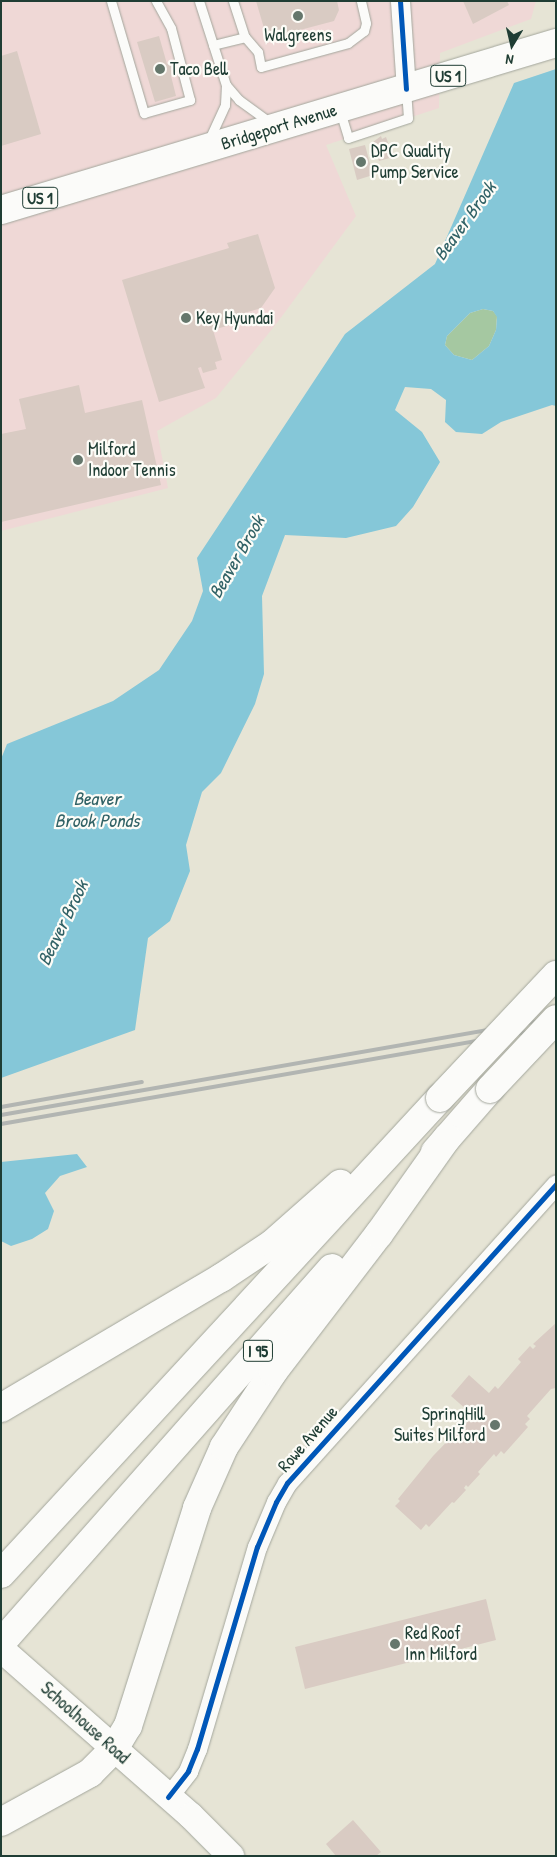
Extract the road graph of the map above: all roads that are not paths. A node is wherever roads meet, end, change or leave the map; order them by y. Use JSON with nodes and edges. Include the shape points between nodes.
{"nodes":[{"id":1,"x":111,"y":1,"type":"edge"},
{"id":2,"x":156,"y":1,"type":"edge"},
{"id":3,"x":199,"y":1,"type":"edge"},
{"id":4,"x":233,"y":1,"type":"edge"},
{"id":5,"x":361,"y":1,"type":"edge"},
{"id":6,"x":400,"y":1,"type":"edge"},
{"id":7,"x":245,"y":37,"type":"junction"},
{"id":8,"x":556,"y":42,"type":"edge"},
{"id":9,"x":213,"y":45,"type":"junction"},
{"id":10,"x":226,"y":85,"type":"junction"},
{"id":11,"x":406,"y":88,"type":"junction"},
{"id":12,"x":277,"y":127,"type":"junction"},
{"id":13,"x":205,"y":149,"type":"junction"},
{"id":14,"x":1,"y":210,"type":"edge"},
{"id":15,"x":556,"y":974,"type":"edge"},
{"id":16,"x":556,"y":1019,"type":"edge"},
{"id":17,"x":434,"y":1105,"type":"junction"},
{"id":18,"x":447,"y":1138,"type":"junction"},
{"id":19,"x":556,"y":1184,"type":"edge"},
{"id":20,"x":1,"y":1408,"type":"edge"},
{"id":21,"x":1,"y":1574,"type":"edge"},
{"id":22,"x":1,"y":1642,"type":"edge"},
{"id":23,"x":1,"y":1649,"type":"edge"},
{"id":24,"x":114,"y":1749,"type":"junction"},
{"id":25,"x":168,"y":1797,"type":"junction"},
{"id":26,"x":1,"y":1822,"type":"edge"},
{"id":27,"x":231,"y":1856,"type":"edge"}],
"edges":[{"from":1,"to":2,"type":"lane","via":[[144,113],[190,100],[171,28]]},
{"from":3,"to":9,"type":"lane"},
{"from":4,"to":7,"type":"lane"},
{"from":5,"to":7,"type":"lane","via":[[366,23],[364,31],[348,43],[261,67],[258,52]]},
{"from":6,"to":11,"type":"street"},
{"from":7,"to":9,"type":"lane"},
{"from":8,"to":11,"type":"main road","name":"Bridgeport Avenue","number":"US 1"},
{"from":9,"to":10,"type":"lane"},
{"from":10,"to":12,"type":"lane","via":[[250,110]]},
{"from":10,"to":13,"type":"lane","via":[[225,105]]},
{"from":11,"to":12,"type":"main road","name":"Bridgeport Avenue","number":"US 1"},
{"from":12,"to":13,"type":"main road","name":"Bridgeport Avenue","number":"US 1"},
{"from":13,"to":14,"type":"main road","name":"Bridgeport Avenue","number":"US 1"},
{"from":15,"to":17,"type":"main road","number":"I 95","bridge":true},
{"from":16,"to":18,"type":"main road","number":"I 95","bridge":true},
{"from":17,"to":20,"type":"main road","via":[[272,1244]]},
{"from":17,"to":21,"type":"main road","number":"I 95"},
{"from":18,"to":22,"type":"main road","number":"I 95"},
{"from":18,"to":24,"type":"main road","via":[[379,1234],[273,1372],[224,1448],[197,1508],[128,1726]]},
{"from":19,"to":25,"type":"street","name":"Rowe Avenue","via":[[288,1483],[276,1502],[257,1547],[197,1749],[188,1771]]},
{"from":23,"to":24,"type":"main road","name":"Schoolhouse Road"},
{"from":24,"to":25,"type":"main road","name":"Schoolhouse Road"},
{"from":24,"to":26,"type":"main road","via":[[90,1773]]},
{"from":25,"to":27,"type":"main road","name":"Schoolhouse Road"}]}
